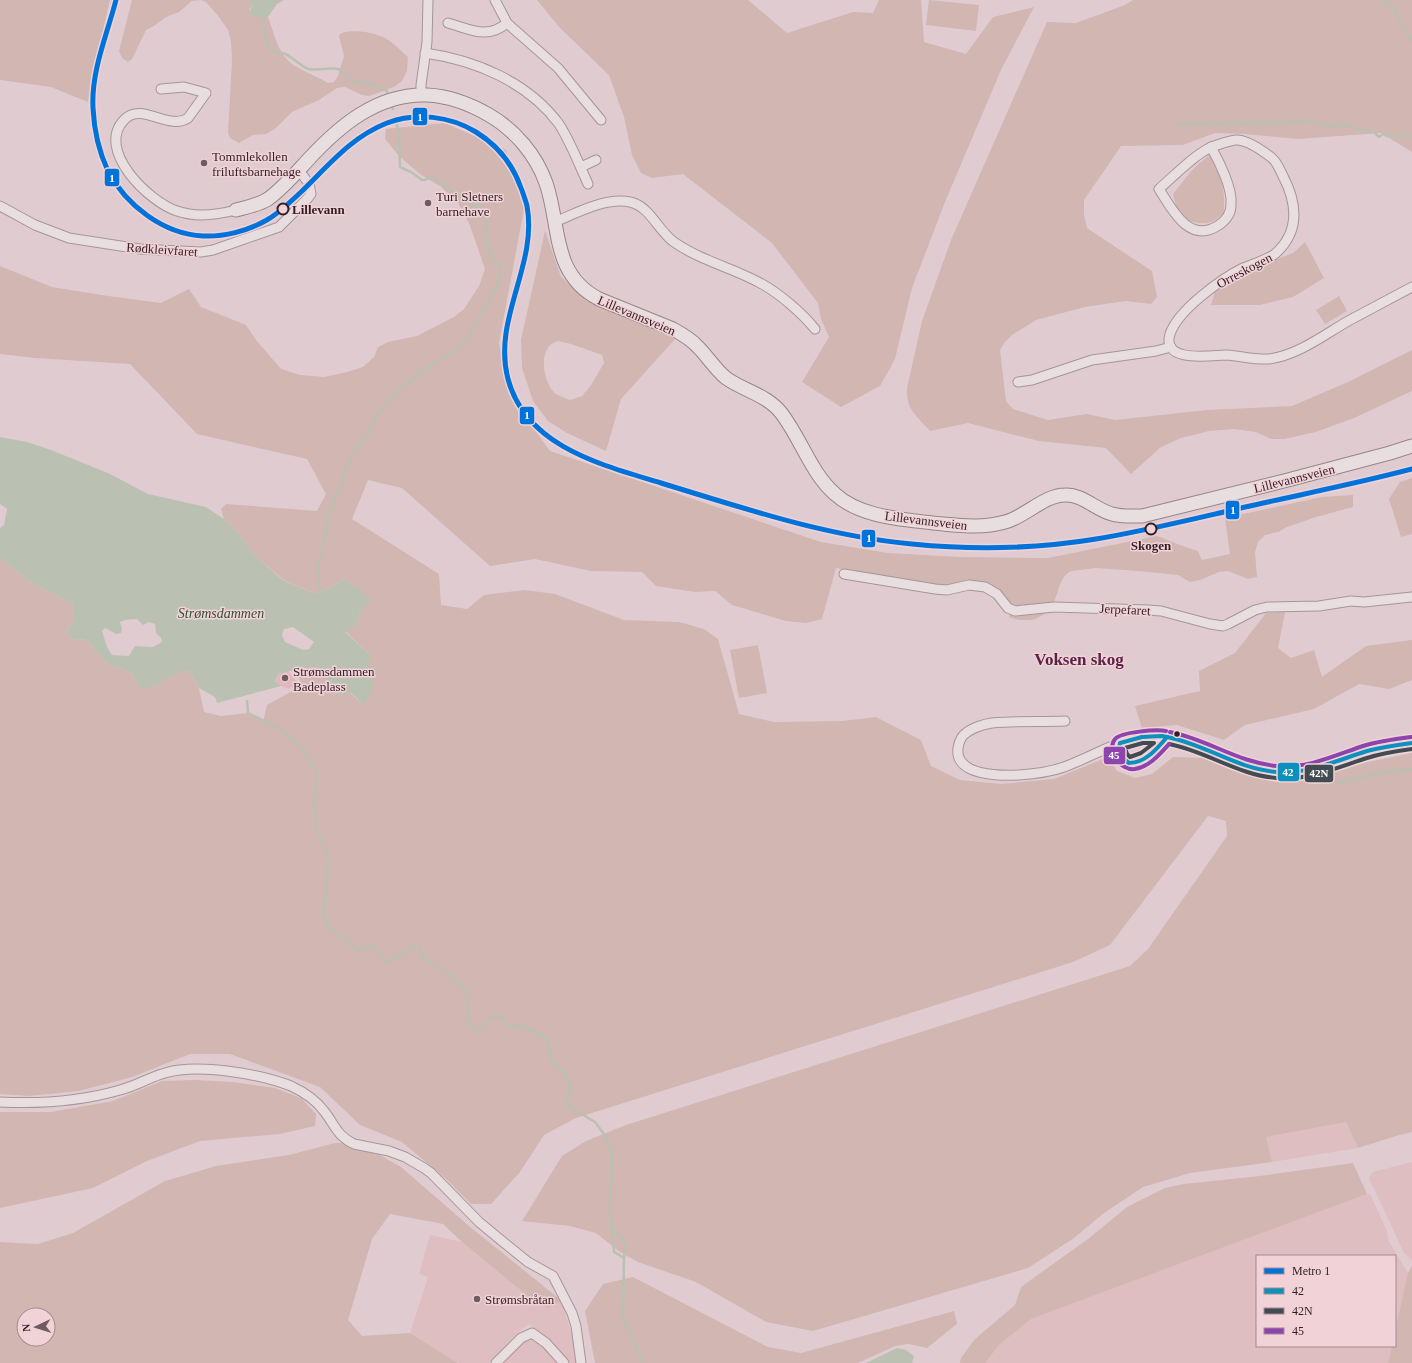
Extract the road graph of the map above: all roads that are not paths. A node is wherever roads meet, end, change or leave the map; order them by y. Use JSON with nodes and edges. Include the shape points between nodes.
{"nodes":[{"id":1,"x":428,"y":0,"type":"edge"},
{"id":2,"x":495,"y":0,"type":"edge"},
{"id":3,"x":506,"y":22,"type":"junction"},
{"id":4,"x":448,"y":23,"type":"dead end"},
{"id":5,"x":425,"y":53,"type":"junction"},
{"id":6,"x":161,"y":89,"type":"dead end"},
{"id":7,"x":421,"y":95,"type":"junction"},
{"id":8,"x":601,"y":120,"type":"dead end"},
{"id":9,"x":1211,"y":147,"type":"junction"},
{"id":10,"x":596,"y":160,"type":"dead end"},
{"id":11,"x":581,"y":167,"type":"junction"},
{"id":12,"x":299,"y":170,"type":"junction"},
{"id":13,"x":588,"y":184,"type":"dead end"},
{"id":14,"x":0,"y":206,"type":"edge"},
{"id":15,"x":236,"y":210,"type":"joint"},
{"id":16,"x":555,"y":222,"type":"junction"},
{"id":17,"x":1412,"y":287,"type":"edge"},
{"id":18,"x":815,"y":329,"type":"dead end"},
{"id":19,"x":1172,"y":347,"type":"junction"},
{"id":20,"x":1018,"y":382,"type":"dead end"},
{"id":21,"x":1412,"y":446,"type":"edge"},
{"id":22,"x":844,"y":574,"type":"dead end"},
{"id":23,"x":1412,"y":597,"type":"edge"},
{"id":24,"x":1065,"y":721,"type":"dead end"},
{"id":25,"x":1120,"y":743,"type":"joint"},
{"id":26,"x":1412,"y":743,"type":"edge"},
{"id":27,"x":0,"y":1102,"type":"edge"},
{"id":28,"x":496,"y":1363,"type":"edge"},
{"id":29,"x":564,"y":1363,"type":"edge"},
{"id":30,"x":581,"y":1363,"type":"edge"}],
"edges":[{"from":1,"to":5,"type":"street"},
{"from":2,"to":3,"type":"street"},
{"from":3,"to":4,"type":"street","via":[[499,29],[487,32]]},
{"from":3,"to":8,"type":"street","via":[[558,68]]},
{"from":5,"to":7,"type":"street"},
{"from":5,"to":11,"type":"street","via":[[478,66],[531,95],[558,124]]},
{"from":6,"to":15,"type":"street","name":"Lillevannsveien","via":[[184,87],[206,93],[185,120],[176,122],[137,113],[128,116],[118,130],[116,143],[120,159],[138,185],[177,212],[208,215]]},
{"from":7,"to":12,"type":"street","name":"Lillevannsveien","via":[[392,99],[361,113],[331,137]]},
{"from":7,"to":16,"type":"street","name":"Lillevannsveien","via":[[450,98],[473,106],[512,132],[529,151],[542,174],[549,192]]},
{"from":9,"to":9,"type":"street","name":"Orreskogen","via":[[1190,161],[1159,189],[1182,222],[1197,230],[1213,228],[1225,220],[1232,203],[1220,162]]},
{"from":9,"to":19,"type":"street","name":"Orreskogen","via":[[1237,139],[1255,146],[1275,160],[1293,203],[1293,226],[1288,239],[1275,254],[1235,273],[1193,304],[1172,328],[1169,336]]},
{"from":10,"to":11,"type":"street"},
{"from":11,"to":13,"type":"street"},
{"from":12,"to":14,"type":"street","name":"Rødkleivfaret","via":[[309,184],[311,194],[279,228],[201,252],[140,249],[69,238],[35,225]]},
{"from":12,"to":15,"type":"street","name":"Lillevannsveien","via":[[267,200]]},
{"from":16,"to":18,"type":"street","via":[[601,204],[622,201],[635,203],[672,241],[763,284],[809,321]]},
{"from":16,"to":21,"type":"street","name":"Lillevannsveien","via":[[568,270],[585,290],[599,299],[673,329],[690,339],[726,377],[768,400],[781,412],[820,476],[835,495],[872,513],[924,522],[982,526],[1017,518],[1048,499],[1065,494],[1112,514],[1142,516]]},
{"from":17,"to":19,"type":"street","via":[[1302,348],[1278,357],[1268,359],[1184,356]]},
{"from":19,"to":20,"type":"street","via":[[1092,360]]},
{"from":22,"to":23,"type":"street","name":"Jerpefaret","via":[[942,590],[969,585],[979,586],[992,590],[1008,608],[1015,611],[1054,607],[1148,610],[1223,626],[1255,610],[1267,607],[1319,606]]},
{"from":24,"to":25,"type":"street","via":[[990,723],[975,728],[966,732],[958,744],[959,759],[964,766],[975,771],[1021,775],[1064,767]]},
{"from":25,"to":26,"type":"street","via":[[1143,736],[1174,738],[1253,767],[1289,772],[1316,768],[1381,748]]},
{"from":27,"to":30,"type":"street","via":[[38,1104],[104,1094],[165,1073],[182,1070],[238,1073],[292,1087],[314,1100],[336,1130],[349,1141],[389,1151],[431,1173],[502,1241],[528,1262],[553,1276],[572,1313]]},
{"from":28,"to":29,"type":"street","via":[[521,1338],[532,1333],[546,1343]]}]}
